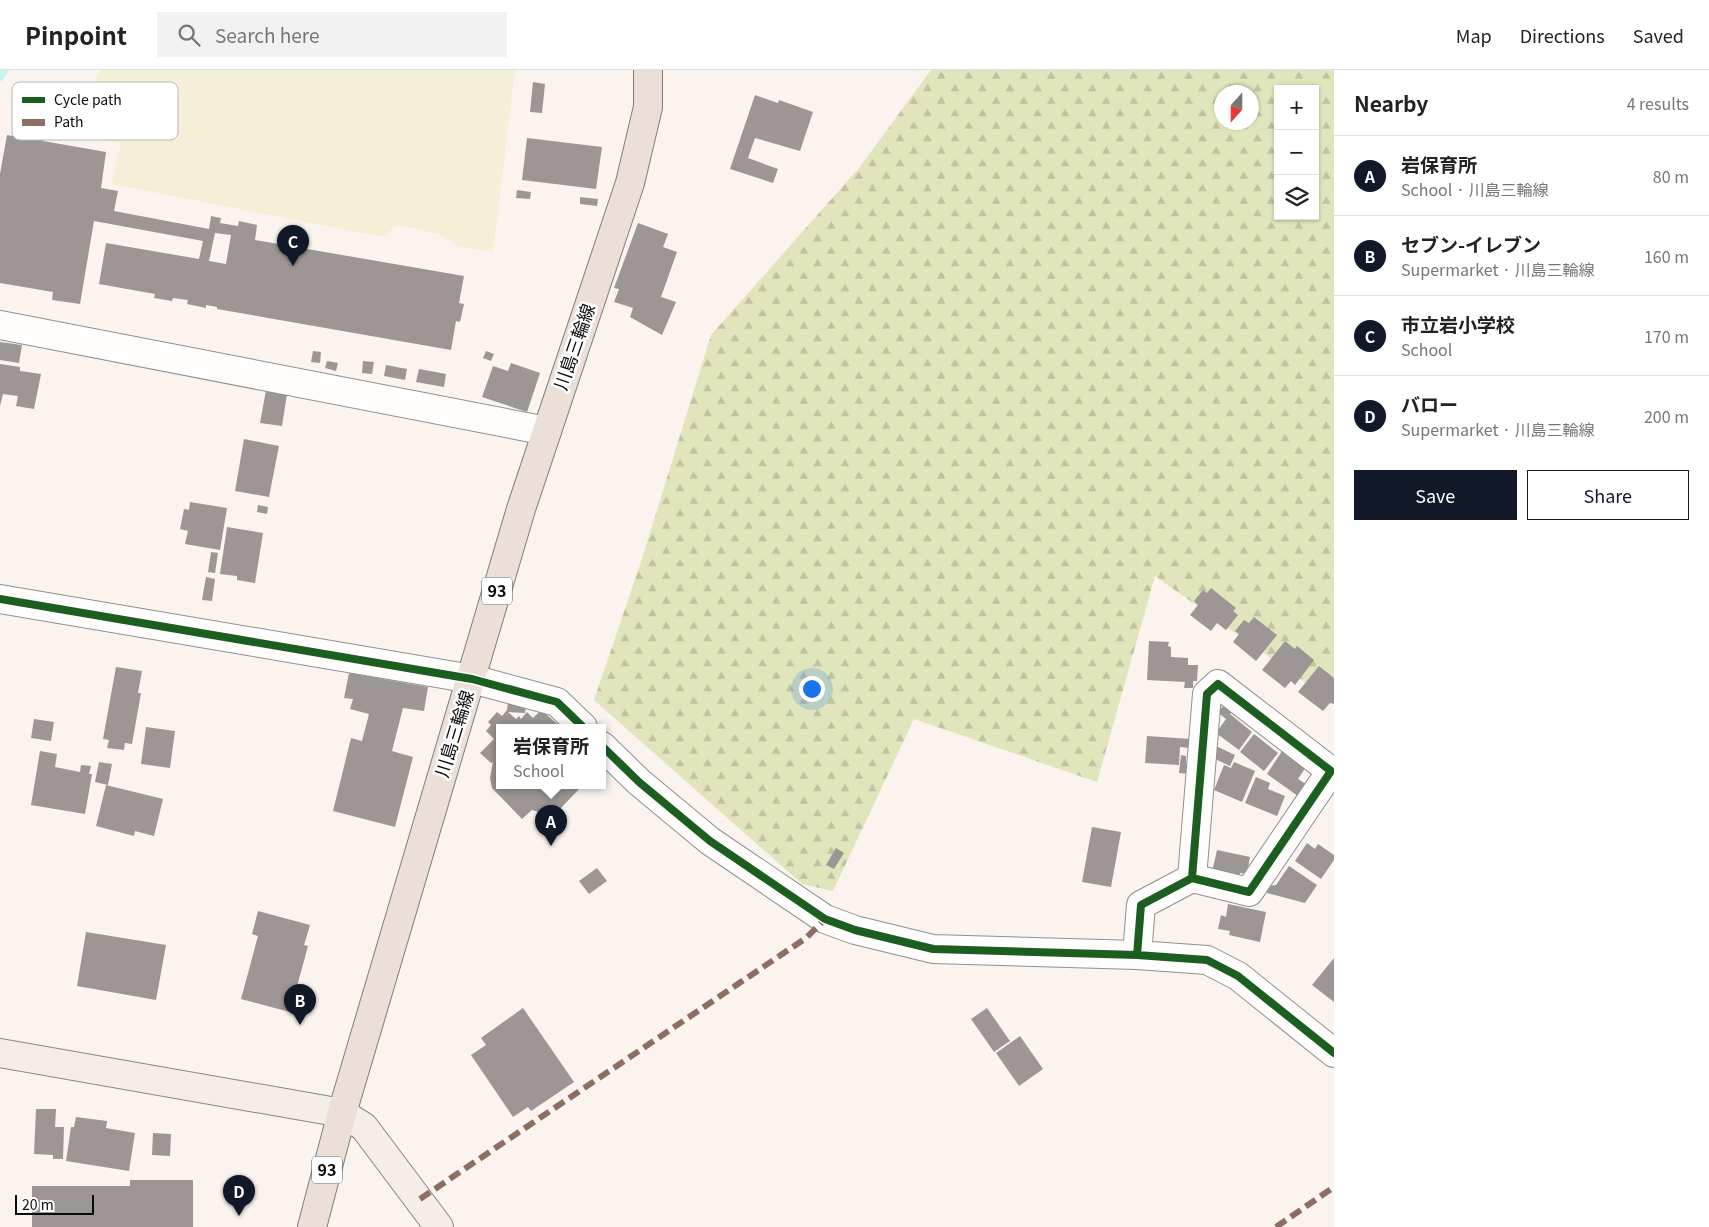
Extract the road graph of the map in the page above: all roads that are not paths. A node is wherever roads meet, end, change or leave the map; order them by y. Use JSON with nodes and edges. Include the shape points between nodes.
{"nodes":[{"id":1,"x":644,"y":72,"type":"edge"},
{"id":2,"x":0,"y":325,"type":"edge"},
{"id":3,"x":547,"y":431,"type":"junction"},
{"id":4,"x":0,"y":599,"type":"edge"},
{"id":5,"x":472,"y":679,"type":"junction"},
{"id":6,"x":580,"y":724,"type":"edge"},
{"id":7,"x":606,"y":750,"type":"edge"},
{"id":8,"x":1192,"y":878,"type":"junction"},
{"id":9,"x":1138,"y":955,"type":"junction"},
{"id":10,"x":0,"y":1053,"type":"edge"},
{"id":11,"x":1334,"y":1053,"type":"edge"},
{"id":12,"x":342,"y":1113,"type":"junction"},
{"id":13,"x":312,"y":1227,"type":"edge"},
{"id":14,"x":439,"y":1227,"type":"edge"}],
"edges":[{"from":1,"to":3,"type":"main road","name":"川島三輪線","number":"93","via":[[648,107],[630,183]]},
{"from":2,"to":3,"type":"street"},
{"from":3,"to":5,"type":"main road","name":"川島三輪線","number":"93"},
{"from":4,"to":5,"type":"street"},
{"from":5,"to":6,"type":"street","via":[[557,702]]},
{"from":5,"to":12,"type":"main road","name":"川島三輪線","number":"93"},
{"from":7,"to":9,"type":"street","via":[[710,841],[825,919],[855,930],[933,948]]},
{"from":8,"to":8,"type":"street","via":[[1207,694],[1218,684],[1330,771],[1249,892]]},
{"from":8,"to":9,"type":"street","via":[[1141,905]]},
{"from":9,"to":11,"type":"street","via":[[1207,960],[1238,976]]},
{"from":10,"to":12,"type":"street"},
{"from":12,"to":13,"type":"main road","name":"川島三輪線","number":"93"},
{"from":12,"to":14,"type":"street","via":[[364,1127]]}]}
